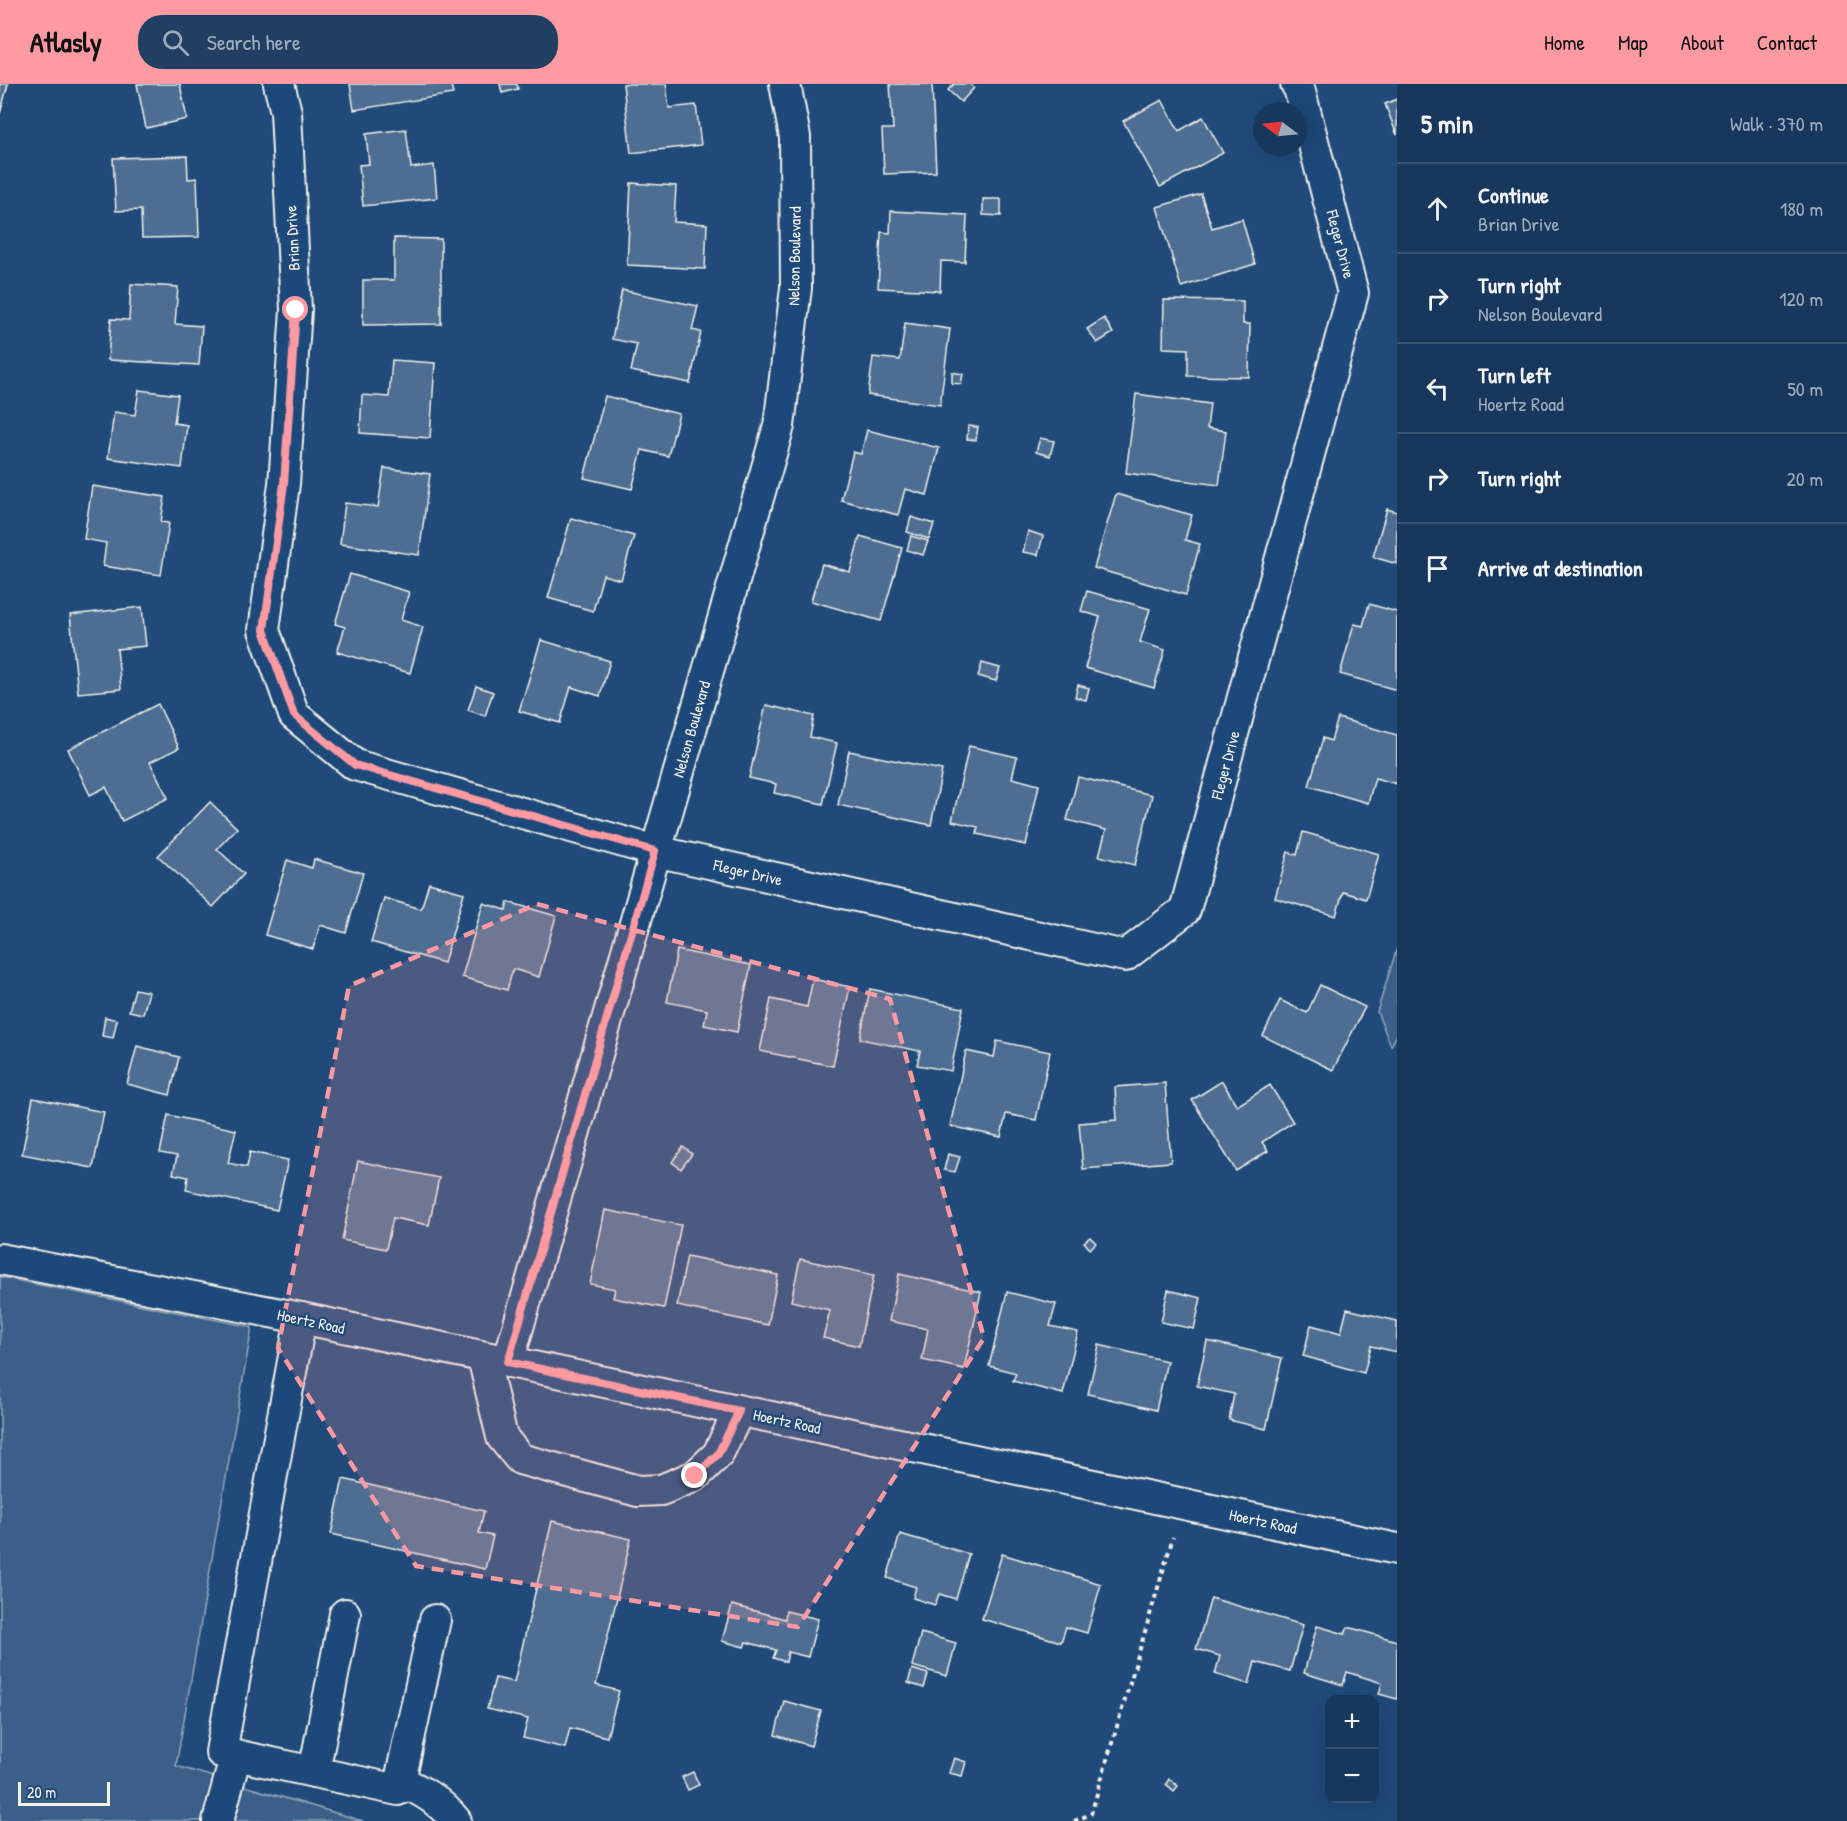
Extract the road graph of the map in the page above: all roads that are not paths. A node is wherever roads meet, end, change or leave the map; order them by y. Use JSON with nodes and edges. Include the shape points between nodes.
{"nodes":[{"id":1,"x":279,"y":84,"type":"edge"},
{"id":2,"x":785,"y":84,"type":"edge"},
{"id":3,"x":1296,"y":84,"type":"edge"},
{"id":4,"x":655,"y":851,"type":"junction"},
{"id":5,"x":0,"y":1259,"type":"edge"},
{"id":6,"x":301,"y":1318,"type":"junction"},
{"id":7,"x":496,"y":1360,"type":"junction"},
{"id":8,"x":739,"y":1411,"type":"junction"},
{"id":9,"x":1397,"y":1549,"type":"edge"},
{"id":10,"x":345,"y":1614,"type":"dead end"},
{"id":11,"x":435,"y":1620,"type":"dead end"},
{"id":12,"x":236,"y":1755,"type":"junction"},
{"id":13,"x":314,"y":1772,"type":"junction"},
{"id":14,"x":400,"y":1781,"type":"junction"},
{"id":15,"x":218,"y":1821,"type":"edge"},
{"id":16,"x":456,"y":1821,"type":"edge"}],
"edges":[{"from":1,"to":4,"type":"street","name":"Brian Drive","via":[[286,112],[296,310],[284,484],[264,630],[294,715],[355,765]]},
{"from":2,"to":4,"type":"street","name":"Nelson Boulevard","via":[[795,137],[796,288],[779,426]]},
{"from":3,"to":4,"type":"street","name":"Fleger Drive","via":[[1353,292],[1185,910],[1125,956]]},
{"from":4,"to":7,"type":"street","name":"Nelson Boulevard"},
{"from":5,"to":6,"type":"street","name":"Hoertz Road"},
{"from":6,"to":7,"type":"street","name":"Hoertz Road"},
{"from":6,"to":12,"type":"street","via":[[221,1752]]},
{"from":7,"to":8,"type":"street","name":"Hoertz Road"},
{"from":7,"to":8,"type":"street","via":[[502,1437],[520,1459],[638,1491],[661,1491],[695,1476],[718,1454]]},
{"from":8,"to":9,"type":"street","name":"Hoertz Road"},
{"from":10,"to":13,"type":"street"},
{"from":11,"to":14,"type":"street"},
{"from":12,"to":13,"type":"street"},
{"from":12,"to":15,"type":"street"},
{"from":13,"to":14,"type":"street","via":[[398,1790]]},
{"from":14,"to":16,"type":"street","via":[[426,1792]]}]}
